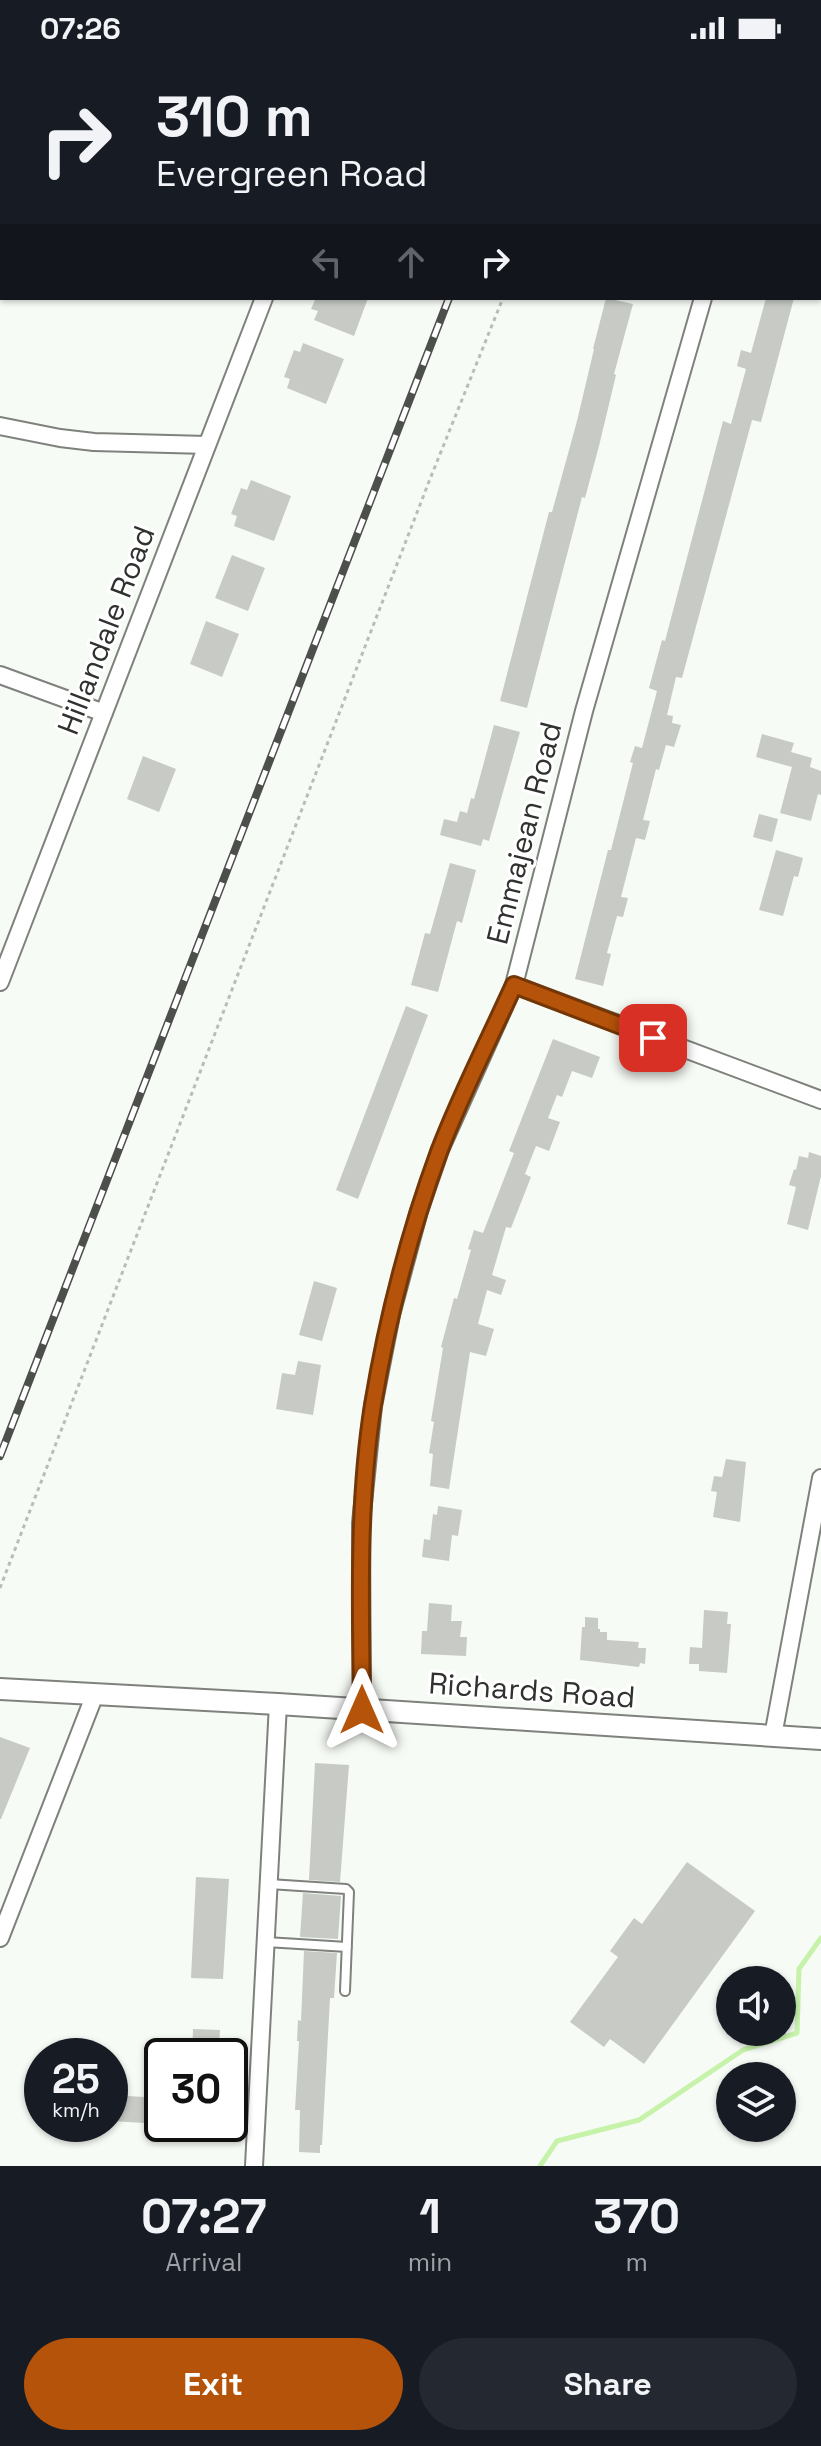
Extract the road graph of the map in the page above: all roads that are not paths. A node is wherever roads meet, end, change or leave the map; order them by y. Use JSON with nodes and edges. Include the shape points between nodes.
{"nodes":[{"id":1,"x":263,"y":300,"type":"edge"},
{"id":2,"x":702,"y":300,"type":"edge"},
{"id":3,"x":0,"y":426,"type":"edge"},
{"id":4,"x":207,"y":445,"type":"junction"},
{"id":5,"x":0,"y":675,"type":"edge"},
{"id":6,"x":104,"y":713,"type":"junction"},
{"id":7,"x":5,"y":955,"type":"edge"},
{"id":8,"x":0,"y":982,"type":"edge"},
{"id":9,"x":514,"y":985,"type":"junction"},
{"id":10,"x":821,"y":1100,"type":"edge"},
{"id":11,"x":821,"y":1478,"type":"edge"},
{"id":12,"x":0,"y":1689,"type":"edge"},
{"id":13,"x":95,"y":1694,"type":"junction"},
{"id":14,"x":278,"y":1704,"type":"junction"},
{"id":15,"x":362,"y":1710,"type":"junction"},
{"id":16,"x":773,"y":1736,"type":"junction"},
{"id":17,"x":821,"y":1739,"type":"edge"},
{"id":18,"x":269,"y":1884,"type":"junction"},
{"id":19,"x":0,"y":1938,"type":"edge"},
{"id":20,"x":266,"y":1942,"type":"junction"},
{"id":21,"x":347,"y":1947,"type":"junction"},
{"id":22,"x":345,"y":1991,"type":"dead end"},
{"id":23,"x":254,"y":2166,"type":"edge"}],
"edges":[{"from":1,"to":4,"type":"street","name":"Hillandale Road"},
{"from":2,"to":9,"type":"street","name":"Emmajean Road","via":[[584,711]]},
{"from":3,"to":4,"type":"street","via":[[94,442]]},
{"from":4,"to":6,"type":"street","name":"Hillandale Road"},
{"from":5,"to":6,"type":"street"},
{"from":6,"to":7,"type":"street","name":"Hillandale Road"},
{"from":7,"to":8,"type":"street","name":"Hillandale Road"},
{"from":9,"to":10,"type":"street"},
{"from":9,"to":15,"type":"street","name":"Emmajean Road","via":[[440,1150],[391,1315],[373,1406],[361,1523]]},
{"from":11,"to":16,"type":"street"},
{"from":12,"to":13,"type":"street","name":"Richards Road"},
{"from":13,"to":14,"type":"street","name":"Richards Road"},
{"from":13,"to":19,"type":"street"},
{"from":14,"to":15,"type":"street","name":"Richards Road"},
{"from":14,"to":18,"type":"street"},
{"from":15,"to":16,"type":"street","name":"Richards Road"},
{"from":16,"to":17,"type":"street","name":"Richards Road"},
{"from":18,"to":20,"type":"street"},
{"from":18,"to":21,"type":"lane","via":[[348,1891]]},
{"from":20,"to":21,"type":"lane"},
{"from":20,"to":23,"type":"street"},
{"from":21,"to":22,"type":"lane"}]}
